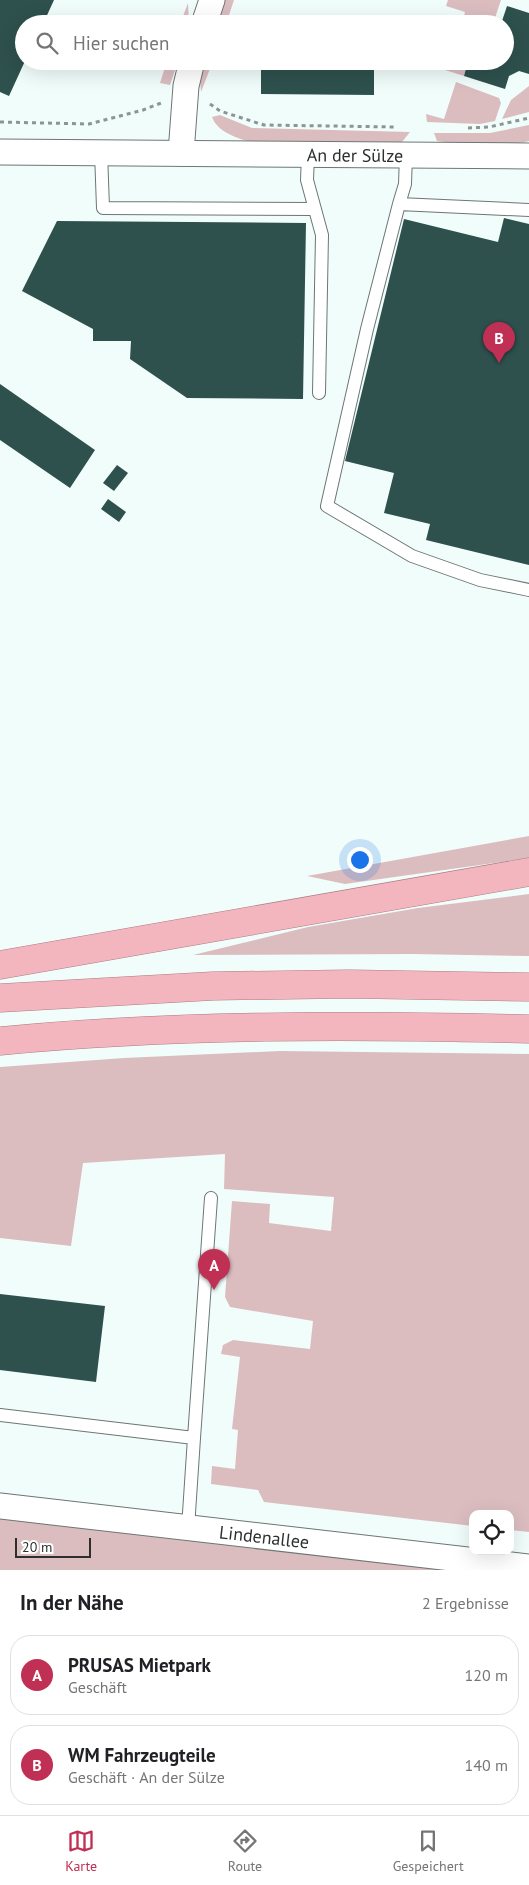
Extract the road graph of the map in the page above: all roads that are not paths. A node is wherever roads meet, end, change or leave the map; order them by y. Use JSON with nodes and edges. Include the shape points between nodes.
{"nodes":[{"id":1,"x":212,"y":0,"type":"edge"},
{"id":2,"x":207,"y":15,"type":"edge"},
{"id":3,"x":190,"y":70,"type":"edge"},
{"id":4,"x":0,"y":152,"type":"edge"},
{"id":5,"x":101,"y":152,"type":"junction"},
{"id":6,"x":181,"y":153,"type":"junction"},
{"id":7,"x":308,"y":155,"type":"junction"},
{"id":8,"x":406,"y":156,"type":"junction"},
{"id":9,"x":529,"y":156,"type":"edge"},
{"id":10,"x":399,"y":204,"type":"junction"},
{"id":11,"x":314,"y":209,"type":"junction"},
{"id":12,"x":529,"y":210,"type":"edge"},
{"id":13,"x":319,"y":393,"type":"dead end"},
{"id":14,"x":529,"y":590,"type":"edge"},
{"id":15,"x":529,"y":872,"type":"edge"},
{"id":16,"x":0,"y":965,"type":"edge"},
{"id":17,"x":529,"y":987,"type":"edge"},
{"id":18,"x":0,"y":998,"type":"edge"},
{"id":19,"x":529,"y":1029,"type":"edge"},
{"id":20,"x":0,"y":1042,"type":"edge"},
{"id":21,"x":211,"y":1198,"type":"dead end"},
{"id":22,"x":0,"y":1415,"type":"edge"},
{"id":23,"x":194,"y":1438,"type":"junction"},
{"id":24,"x":0,"y":1506,"type":"edge"},
{"id":25,"x":188,"y":1528,"type":"junction"},
{"id":26,"x":529,"y":1567,"type":"edge"}],
"edges":[{"from":1,"to":2,"type":"street"},
{"from":3,"to":6,"type":"street"},
{"from":4,"to":5,"type":"street","name":"An der Sülze"},
{"from":5,"to":6,"type":"street","name":"An der Sülze"},
{"from":5,"to":11,"type":"lane","via":[[103,208]]},
{"from":6,"to":7,"type":"street","name":"An der Sülze"},
{"from":7,"to":8,"type":"street","name":"An der Sülze"},
{"from":7,"to":11,"type":"lane","via":[[307,180]]},
{"from":8,"to":9,"type":"street","name":"An der Sülze"},
{"from":8,"to":10,"type":"lane","via":[[405,184]]},
{"from":10,"to":12,"type":"lane"},
{"from":10,"to":14,"type":"lane","via":[[327,506],[412,556],[480,580]]},
{"from":11,"to":13,"type":"lane","via":[[322,235]]},
{"from":15,"to":16,"type":"highway"},
{"from":17,"to":18,"type":"highway","via":[[213,986]]},
{"from":19,"to":20,"type":"highway","via":[[346,1025]]},
{"from":21,"to":23,"type":"lane"},
{"from":22,"to":23,"type":"lane"},
{"from":23,"to":25,"type":"lane"},
{"from":24,"to":25,"type":"street","name":"Lindenallee"},
{"from":25,"to":26,"type":"street","name":"Lindenallee"}]}
